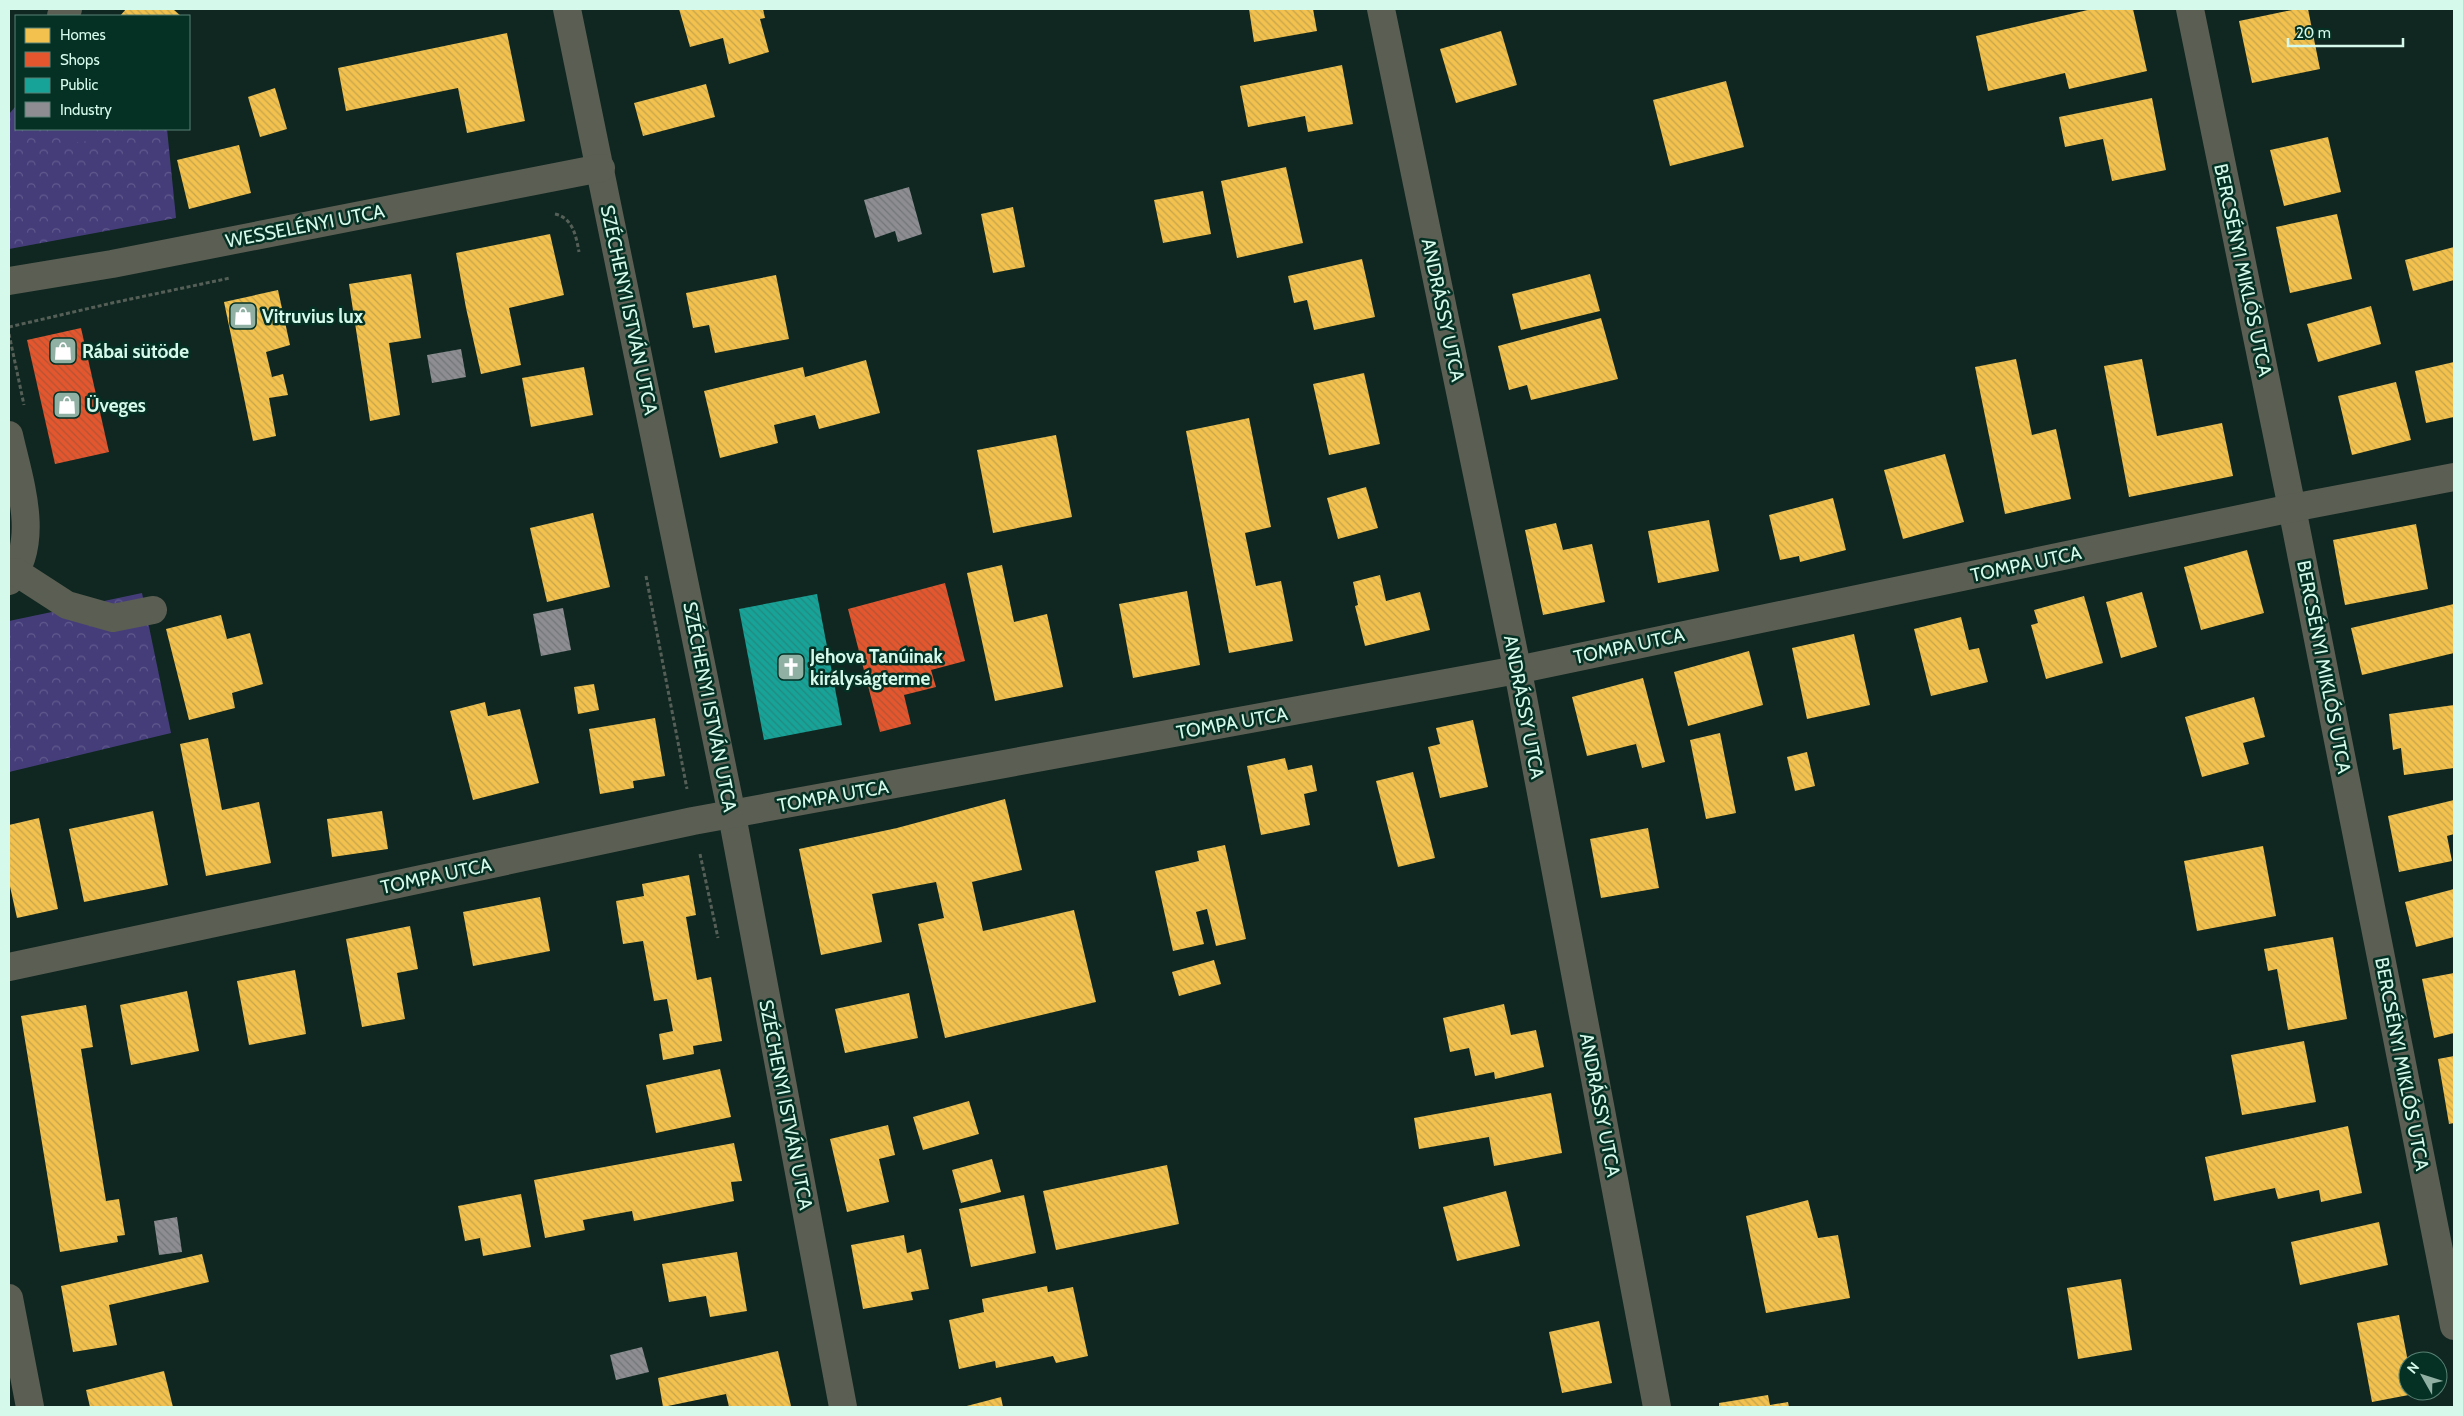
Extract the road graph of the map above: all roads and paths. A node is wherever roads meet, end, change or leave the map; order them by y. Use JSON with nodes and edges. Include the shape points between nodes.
{"nodes":[{"id":1,"x":567,"y":9,"type":"edge"},
{"id":2,"x":1381,"y":9,"type":"edge"},
{"id":3,"x":2190,"y":9,"type":"edge"},
{"id":4,"x":601,"y":168,"type":"junction"},
{"id":5,"x":550,"y":213,"type":"dead end"},
{"id":6,"x":580,"y":258,"type":"dead end"},
{"id":7,"x":237,"y":277,"type":"dead end"},
{"id":8,"x":9,"y":281,"type":"edge"},
{"id":9,"x":9,"y":327,"type":"edge"},
{"id":10,"x":9,"y":435,"type":"edge"},
{"id":11,"x":2454,"y":477,"type":"edge"},
{"id":12,"x":2292,"y":508,"type":"junction"},
{"id":13,"x":644,"y":569,"type":"dead end"},
{"id":14,"x":12,"y":576,"type":"edge"},
{"id":15,"x":153,"y":610,"type":"dead end"},
{"id":16,"x":1517,"y":670,"type":"junction"},
{"id":17,"x":732,"y":814,"type":"junction"},
{"id":18,"x":694,"y":821,"type":"junction"},
{"id":19,"x":718,"y":940,"type":"dead end"},
{"id":20,"x":9,"y":968,"type":"edge"},
{"id":21,"x":9,"y":1298,"type":"edge"},
{"id":22,"x":2454,"y":1326,"type":"edge"},
{"id":23,"x":30,"y":1407,"type":"edge"},
{"id":24,"x":843,"y":1407,"type":"edge"},
{"id":25,"x":1658,"y":1407,"type":"edge"}],
"edges":[{"from":1,"to":4,"type":"street","name":"SZÉCHENYI ISTVÁN UTCA"},
{"from":2,"to":16,"type":"street","name":"ANDRÁSSY UTCA"},
{"from":3,"to":12,"type":"street","name":"BERCSÉNYI MIKLÓS UTCA"},
{"from":4,"to":8,"type":"street","name":"WESSELÉNYI UTCA","via":[[103,266]]},
{"from":4,"to":17,"type":"street","name":"SZÉCHENYI ISTVÁN UTCA"},
{"from":5,"to":6,"type":"path","via":[[558,214],[574,229]]},
{"from":7,"to":9,"type":"path"},
{"from":10,"to":14,"type":"street","via":[[23,498],[26,540]]},
{"from":11,"to":12,"type":"street","name":"TOMPA UTCA"},
{"from":12,"to":16,"type":"street","name":"TOMPA UTCA"},
{"from":12,"to":22,"type":"street","name":"BERCSÉNYI MIKLÓS UTCA"},
{"from":13,"to":18,"type":"path"},
{"from":14,"to":15,"type":"street","via":[[67,605],[113,618]]},
{"from":16,"to":17,"type":"street","name":"TOMPA UTCA"},
{"from":16,"to":25,"type":"street","name":"ANDRÁSSY UTCA"},
{"from":17,"to":18,"type":"street","name":"TOMPA UTCA"},
{"from":17,"to":24,"type":"street","name":"SZÉCHENYI ISTVÁN UTCA"},
{"from":18,"to":19,"type":"path"},
{"from":18,"to":20,"type":"street","name":"TOMPA UTCA"},
{"from":21,"to":23,"type":"street"}]}
